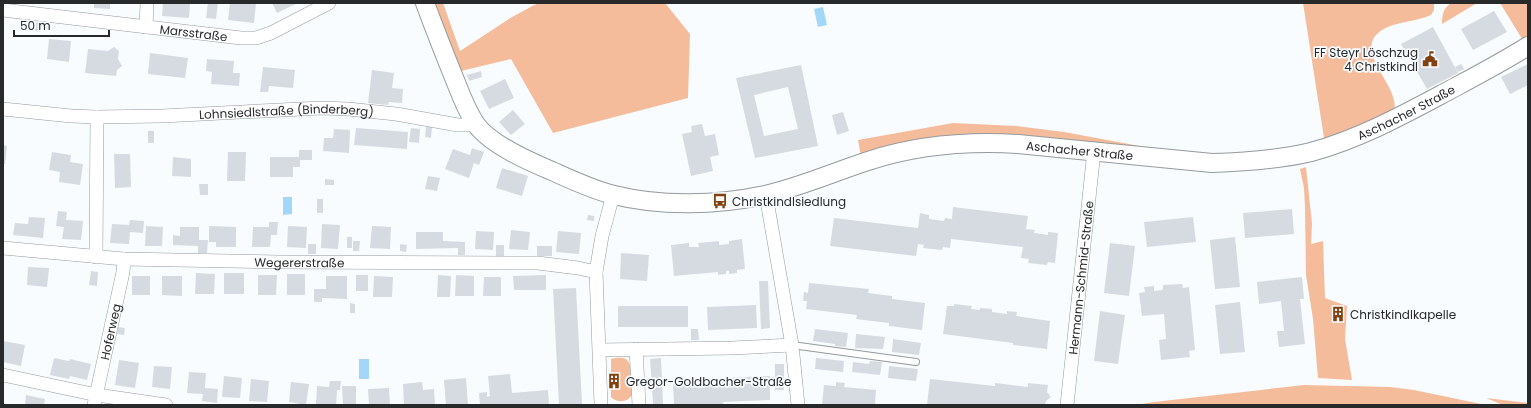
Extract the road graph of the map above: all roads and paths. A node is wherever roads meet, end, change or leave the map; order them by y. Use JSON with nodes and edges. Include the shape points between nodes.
{"nodes":[{"id":1,"x":147,"y":3,"type":"edge"},
{"id":2,"x":329,"y":3,"type":"edge"},
{"id":3,"x":425,"y":3,"type":"edge"},
{"id":4,"x":3,"y":10,"type":"edge"},
{"id":5,"x":146,"y":27,"type":"junction"},
{"id":6,"x":1528,"y":46,"type":"edge"},
{"id":7,"x":3,"y":108,"type":"edge"},
{"id":8,"x":97,"y":117,"type":"junction"},
{"id":9,"x":475,"y":123,"type":"junction"},
{"id":10,"x":1094,"y":151,"type":"junction"},
{"id":11,"x":613,"y":195,"type":"junction"},
{"id":12,"x":766,"y":195,"type":"junction"},
{"id":13,"x":3,"y":248,"type":"edge"},
{"id":14,"x":96,"y":256,"type":"junction"},
{"id":15,"x":124,"y":259,"type":"junction"},
{"id":16,"x":596,"y":272,"type":"junction"},
{"id":17,"x":792,"y":345,"type":"junction"},
{"id":18,"x":600,"y":350,"type":"junction"},
{"id":19,"x":636,"y":350,"type":"junction"},
{"id":20,"x":916,"y":362,"type":"dead end"},
{"id":21,"x":3,"y":375,"type":"edge"},
{"id":22,"x":96,"y":400,"type":"edge"},
{"id":23,"x":166,"y":405,"type":"edge"},
{"id":24,"x":601,"y":405,"type":"edge"},
{"id":25,"x":639,"y":405,"type":"edge"},
{"id":26,"x":798,"y":405,"type":"edge"},
{"id":27,"x":1067,"y":405,"type":"edge"}],
"edges":[{"from":1,"to":5,"type":"street"},
{"from":2,"to":5,"type":"street","name":"Marsstraße","via":[[256,38]]},
{"from":3,"to":9,"type":"street","via":[[454,78]]},
{"from":4,"to":5,"type":"street","name":"Marsstraße"},
{"from":6,"to":10,"type":"street","name":"Aschacher Straße","via":[[1406,114],[1357,137],[1311,152],[1273,159],[1212,163]]},
{"from":7,"to":8,"type":"street","name":"Lohnsiedlstraße (Binderberg)","via":[[64,116]]},
{"from":8,"to":9,"type":"street","name":"Lohnsiedlstraße (Binderberg)","via":[[321,108],[396,114],[458,125]]},
{"from":8,"to":14,"type":"street"},
{"from":9,"to":11,"type":"street","name":"Aschacher Straße","via":[[493,141],[534,164]]},
{"from":10,"to":12,"type":"street","name":"Aschacher Straße","via":[[994,142],[942,145],[870,160]]},
{"from":10,"to":27,"type":"street","name":"Hermann-Schmid-Straße"},
{"from":11,"to":12,"type":"street","name":"Aschacher Straße","via":[[680,203],[734,200]]},
{"from":11,"to":16,"type":"street"},
{"from":12,"to":17,"type":"street"},
{"from":13,"to":14,"type":"street","name":"Wegererstraße"},
{"from":14,"to":15,"type":"street","name":"Wegererstraße"},
{"from":15,"to":16,"type":"street","name":"Wegererstraße","via":[[538,263]]},
{"from":15,"to":22,"type":"street","name":"Hoferweg"},
{"from":16,"to":18,"type":"street"},
{"from":17,"to":19,"type":"street"},
{"from":17,"to":20,"type":"lane"},
{"from":17,"to":26,"type":"street"},
{"from":18,"to":19,"type":"street"},
{"from":18,"to":24,"type":"street"},
{"from":19,"to":25,"type":"street"},
{"from":21,"to":22,"type":"street"},
{"from":22,"to":23,"type":"street"}]}
